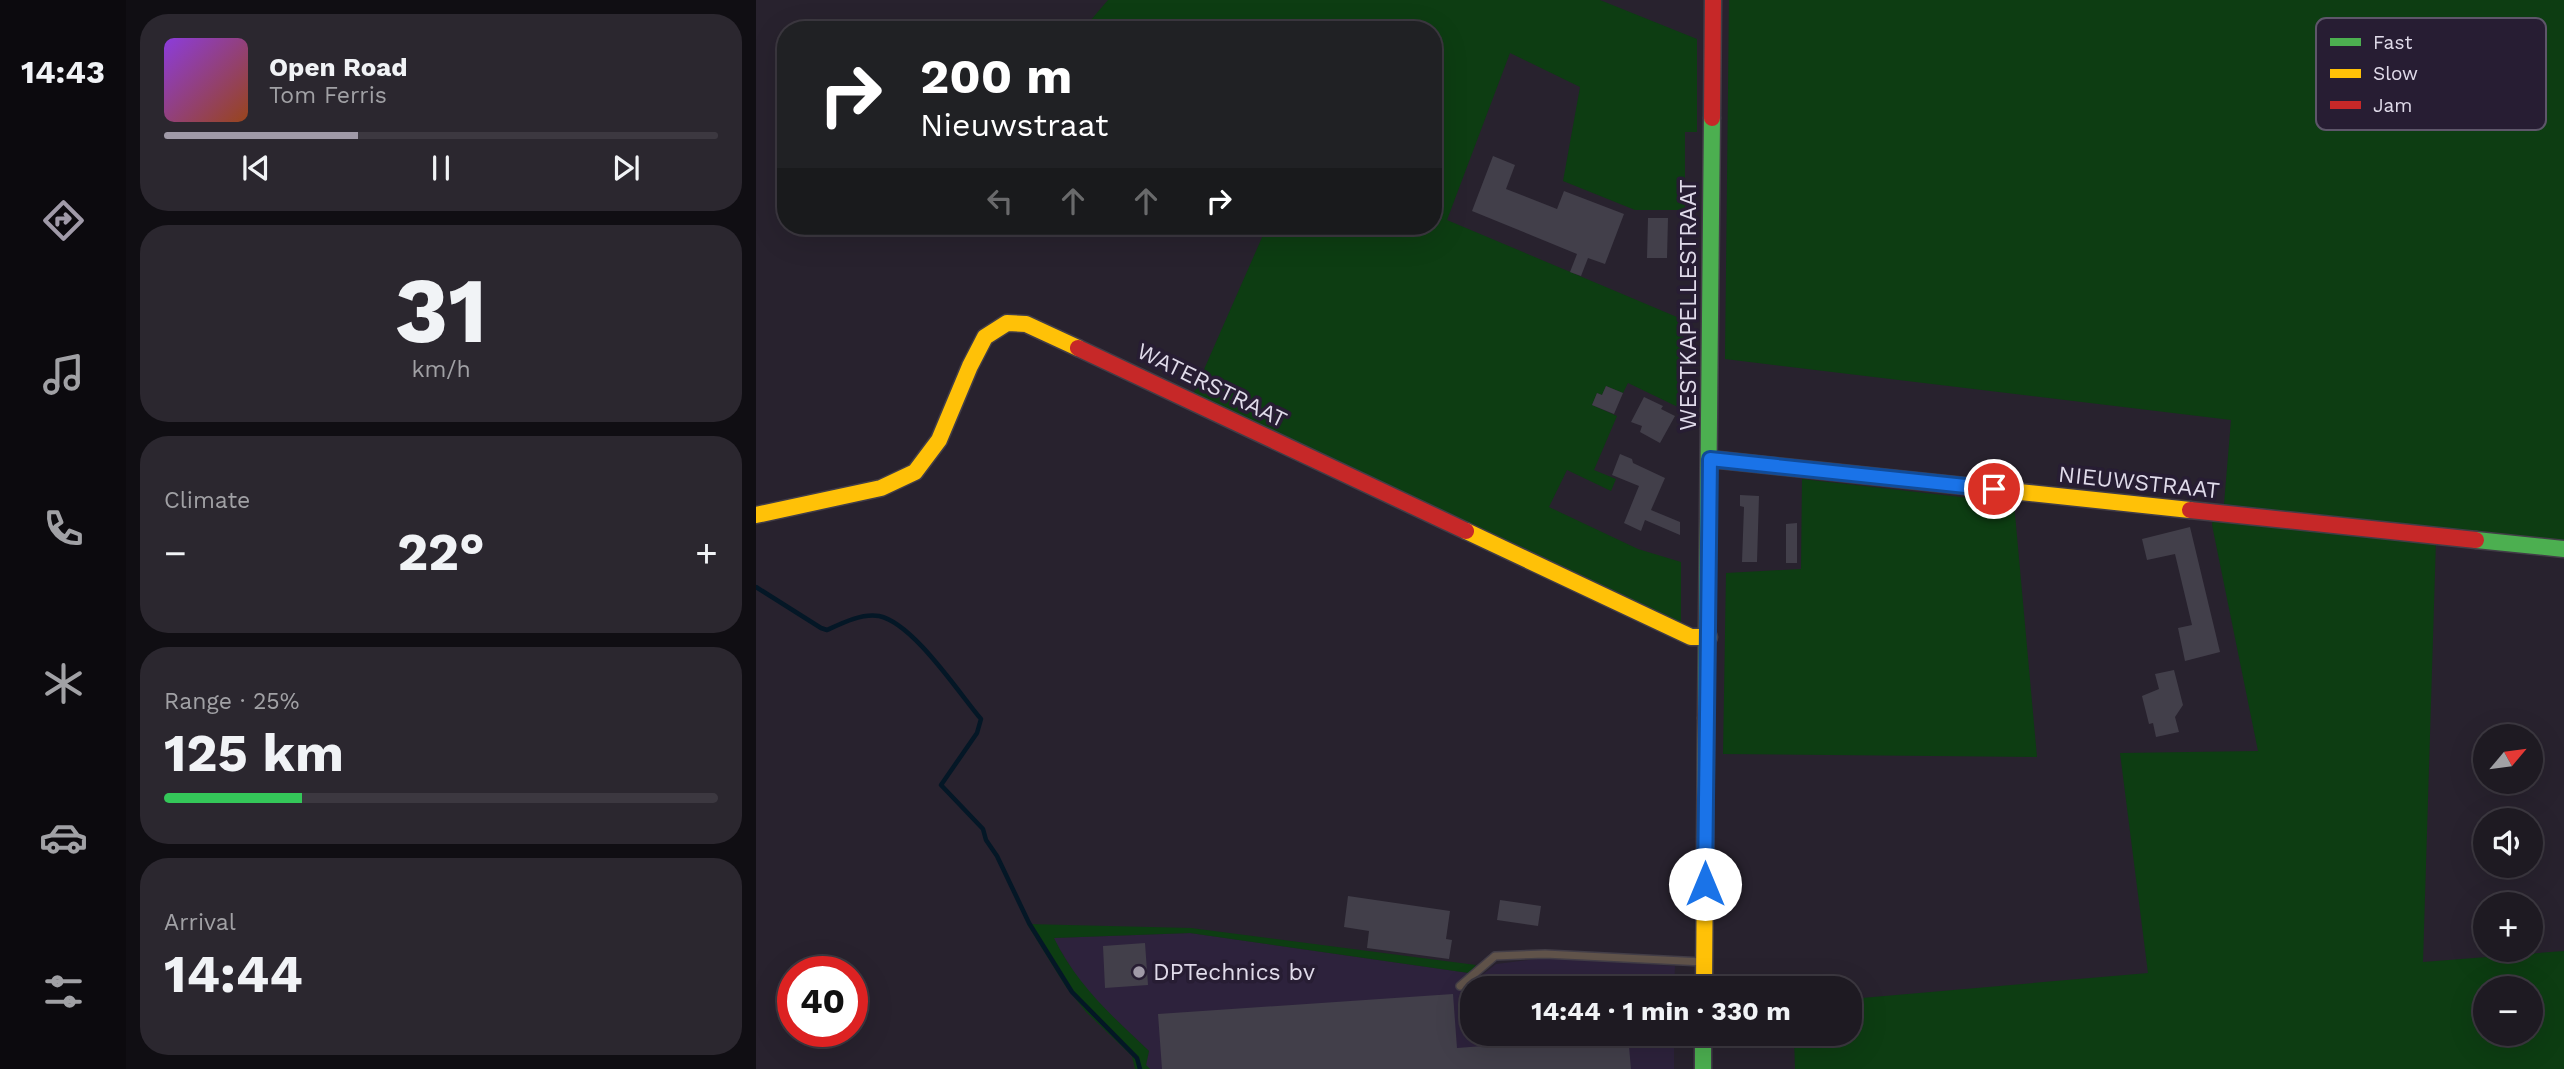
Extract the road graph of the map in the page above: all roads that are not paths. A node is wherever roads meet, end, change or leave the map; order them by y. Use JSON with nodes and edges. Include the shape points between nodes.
{"nodes":[{"id":1,"x":1713,"y":0,"type":"edge"},
{"id":2,"x":1710,"y":459,"type":"junction"},
{"id":3,"x":756,"y":515,"type":"edge"},
{"id":4,"x":2564,"y":548,"type":"edge"},
{"id":5,"x":1709,"y":637,"type":"junction"},
{"id":6,"x":1704,"y":962,"type":"junction"},
{"id":7,"x":1472,"y":976,"type":"edge"},
{"id":8,"x":1704,"y":976,"type":"edge"},
{"id":9,"x":1703,"y":1046,"type":"edge"},
{"id":10,"x":1703,"y":1069,"type":"edge"}],
"edges":[{"from":1,"to":2,"type":"street","name":"WESTKAPELLESTRAAT"},
{"from":2,"to":4,"type":"street","name":"NIEUWSTRAAT"},
{"from":2,"to":5,"type":"street","name":"WESTKAPELLESTRAAT"},
{"from":3,"to":5,"type":"street","name":"WATERSTRAAT","via":[[881,488],[915,472],[939,440],[985,337],[1007,323],[1026,324],[1691,636]]},
{"from":5,"to":6,"type":"street","name":"WESTKAPELLESTRAAT"},
{"from":6,"to":7,"type":"lane","via":[[1495,956]]},
{"from":6,"to":8,"type":"street","name":"WESTKAPELLESTRAAT"},
{"from":9,"to":10,"type":"street"}]}
